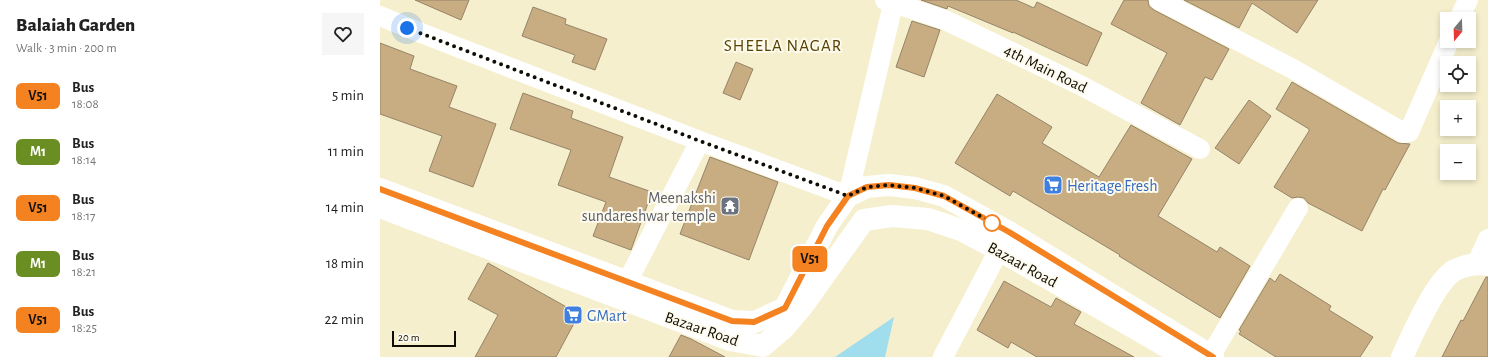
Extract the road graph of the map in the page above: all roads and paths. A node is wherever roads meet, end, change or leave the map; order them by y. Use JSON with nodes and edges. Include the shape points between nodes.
{"nodes":[{"id":1,"x":1158,"y":0,"type":"edge"},
{"id":2,"x":1468,"y":0,"type":"edge"},
{"id":3,"x":891,"y":1,"type":"edge"},
{"id":4,"x":1462,"y":12,"type":"edge"},
{"id":5,"x":380,"y":16,"type":"edge"},
{"id":6,"x":1446,"y":48,"type":"edge"},
{"id":7,"x":700,"y":141,"type":"junction"},
{"id":8,"x":1200,"y":149,"type":"dead end"},
{"id":9,"x":380,"y":189,"type":"edge"},
{"id":10,"x":848,"y":196,"type":"junction"},
{"id":11,"x":380,"y":207,"type":"edge"},
{"id":12,"x":1298,"y":208,"type":"dead end"},
{"id":13,"x":1488,"y":239,"type":"edge"},
{"id":14,"x":1000,"y":250,"type":"junction"},
{"id":15,"x":1482,"y":264,"type":"edge"},
{"id":16,"x":623,"y":290,"type":"junction"},
{"id":17,"x":762,"y":352,"type":"edge"},
{"id":18,"x":1212,"y":356,"type":"edge"},
{"id":19,"x":943,"y":357,"type":"edge"},
{"id":20,"x":1186,"y":357,"type":"edge"},
{"id":21,"x":1402,"y":357,"type":"edge"}],
"edges":[{"from":1,"to":6,"type":"street","via":[[1291,68],[1406,134]]},
{"from":2,"to":4,"type":"street"},
{"from":3,"to":8,"type":"street","name":"4th Main Road","via":[[952,23],[1082,86]]},
{"from":3,"to":10,"type":"street"},
{"from":5,"to":7,"type":"street"},
{"from":7,"to":10,"type":"street"},
{"from":7,"to":16,"type":"street"},
{"from":9,"to":16,"type":"main road","name":"Bazaar Road"},
{"from":10,"to":16,"type":"main road","name":"Bazaar Road","via":[[827,226],[785,308],[754,322],[732,321]]},
{"from":10,"to":18,"type":"main road","name":"Bazaar Road","via":[[867,187],[889,185],[915,188],[944,196],[1009,232]]},
{"from":11,"to":16,"type":"main road","name":"Bazaar Road"},
{"from":12,"to":18,"type":"street"},
{"from":13,"to":15,"type":"street"},
{"from":14,"to":17,"type":"main road","name":"Bazaar Road","via":[[961,230],[928,219],[892,216],[864,220],[801,308]]},
{"from":14,"to":19,"type":"street"},
{"from":14,"to":20,"type":"main road","name":"Bazaar Road"},
{"from":15,"to":21,"type":"main road","via":[[1454,270],[1437,286]]},
{"from":16,"to":17,"type":"main road","name":"Bazaar Road","via":[[730,340]]}]}
